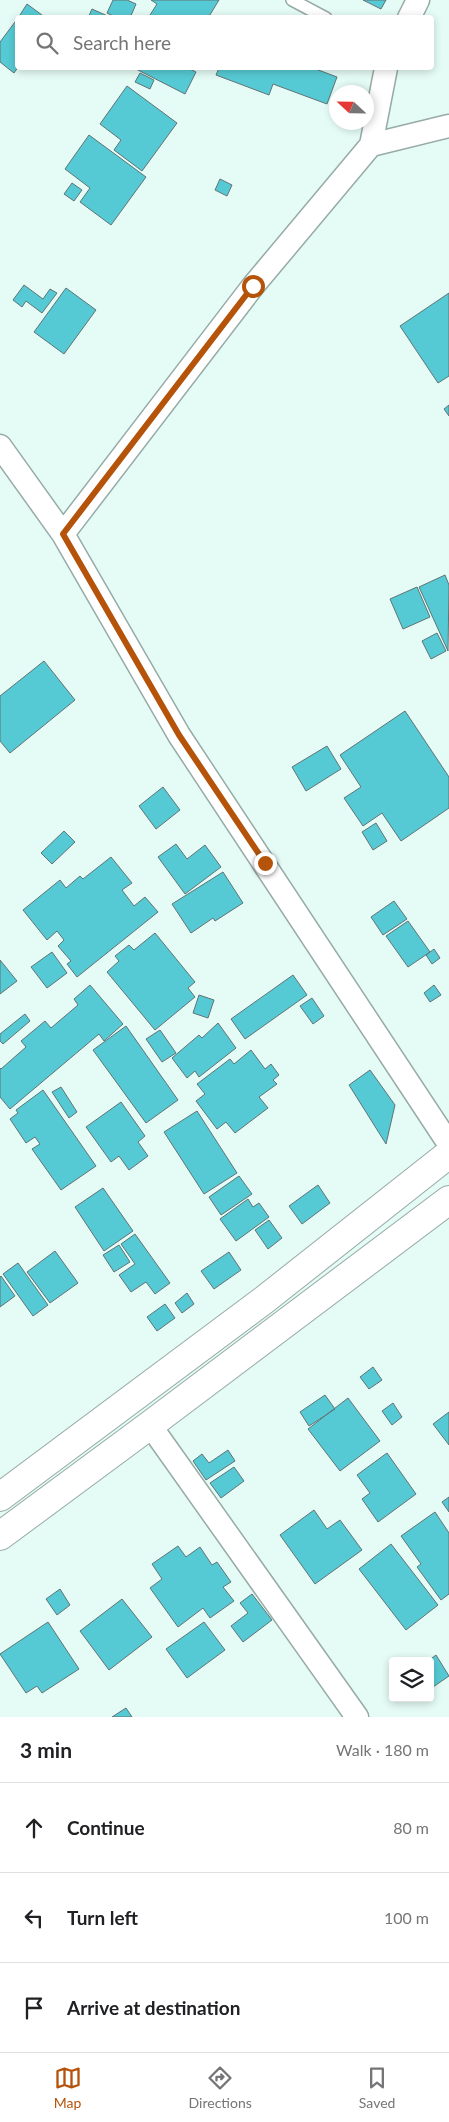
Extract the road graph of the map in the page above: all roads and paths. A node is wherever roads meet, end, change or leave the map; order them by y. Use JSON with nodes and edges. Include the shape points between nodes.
{"nodes":[{"id":1,"x":292,"y":0,"type":"edge"},
{"id":2,"x":418,"y":0,"type":"edge"},
{"id":3,"x":320,"y":15,"type":"edge"},
{"id":4,"x":410,"y":15,"type":"edge"},
{"id":5,"x":386,"y":70,"type":"edge"},
{"id":6,"x":449,"y":126,"type":"edge"},
{"id":7,"x":371,"y":145,"type":"junction"},
{"id":8,"x":0,"y":446,"type":"edge"},
{"id":9,"x":63,"y":534,"type":"junction"},
{"id":10,"x":449,"y":1144,"type":"edge"},
{"id":11,"x":449,"y":1154,"type":"edge"},
{"id":12,"x":449,"y":1200,"type":"edge"},
{"id":13,"x":150,"y":1425,"type":"junction"},
{"id":14,"x":0,"y":1498,"type":"edge"},
{"id":15,"x":0,"y":1536,"type":"edge"},
{"id":16,"x":357,"y":1717,"type":"edge"}],
"edges":[{"from":1,"to":3,"type":"lane"},
{"from":2,"to":4,"type":"street"},
{"from":5,"to":7,"type":"street"},
{"from":6,"to":7,"type":"street"},
{"from":7,"to":9,"type":"street","via":[[253,286]]},
{"from":8,"to":9,"type":"street"},
{"from":9,"to":10,"type":"street","via":[[179,735]]},
{"from":11,"to":14,"type":"street","via":[[264,1300]]},
{"from":12,"to":13,"type":"street"},
{"from":13,"to":15,"type":"street"},
{"from":13,"to":16,"type":"street"}]}
